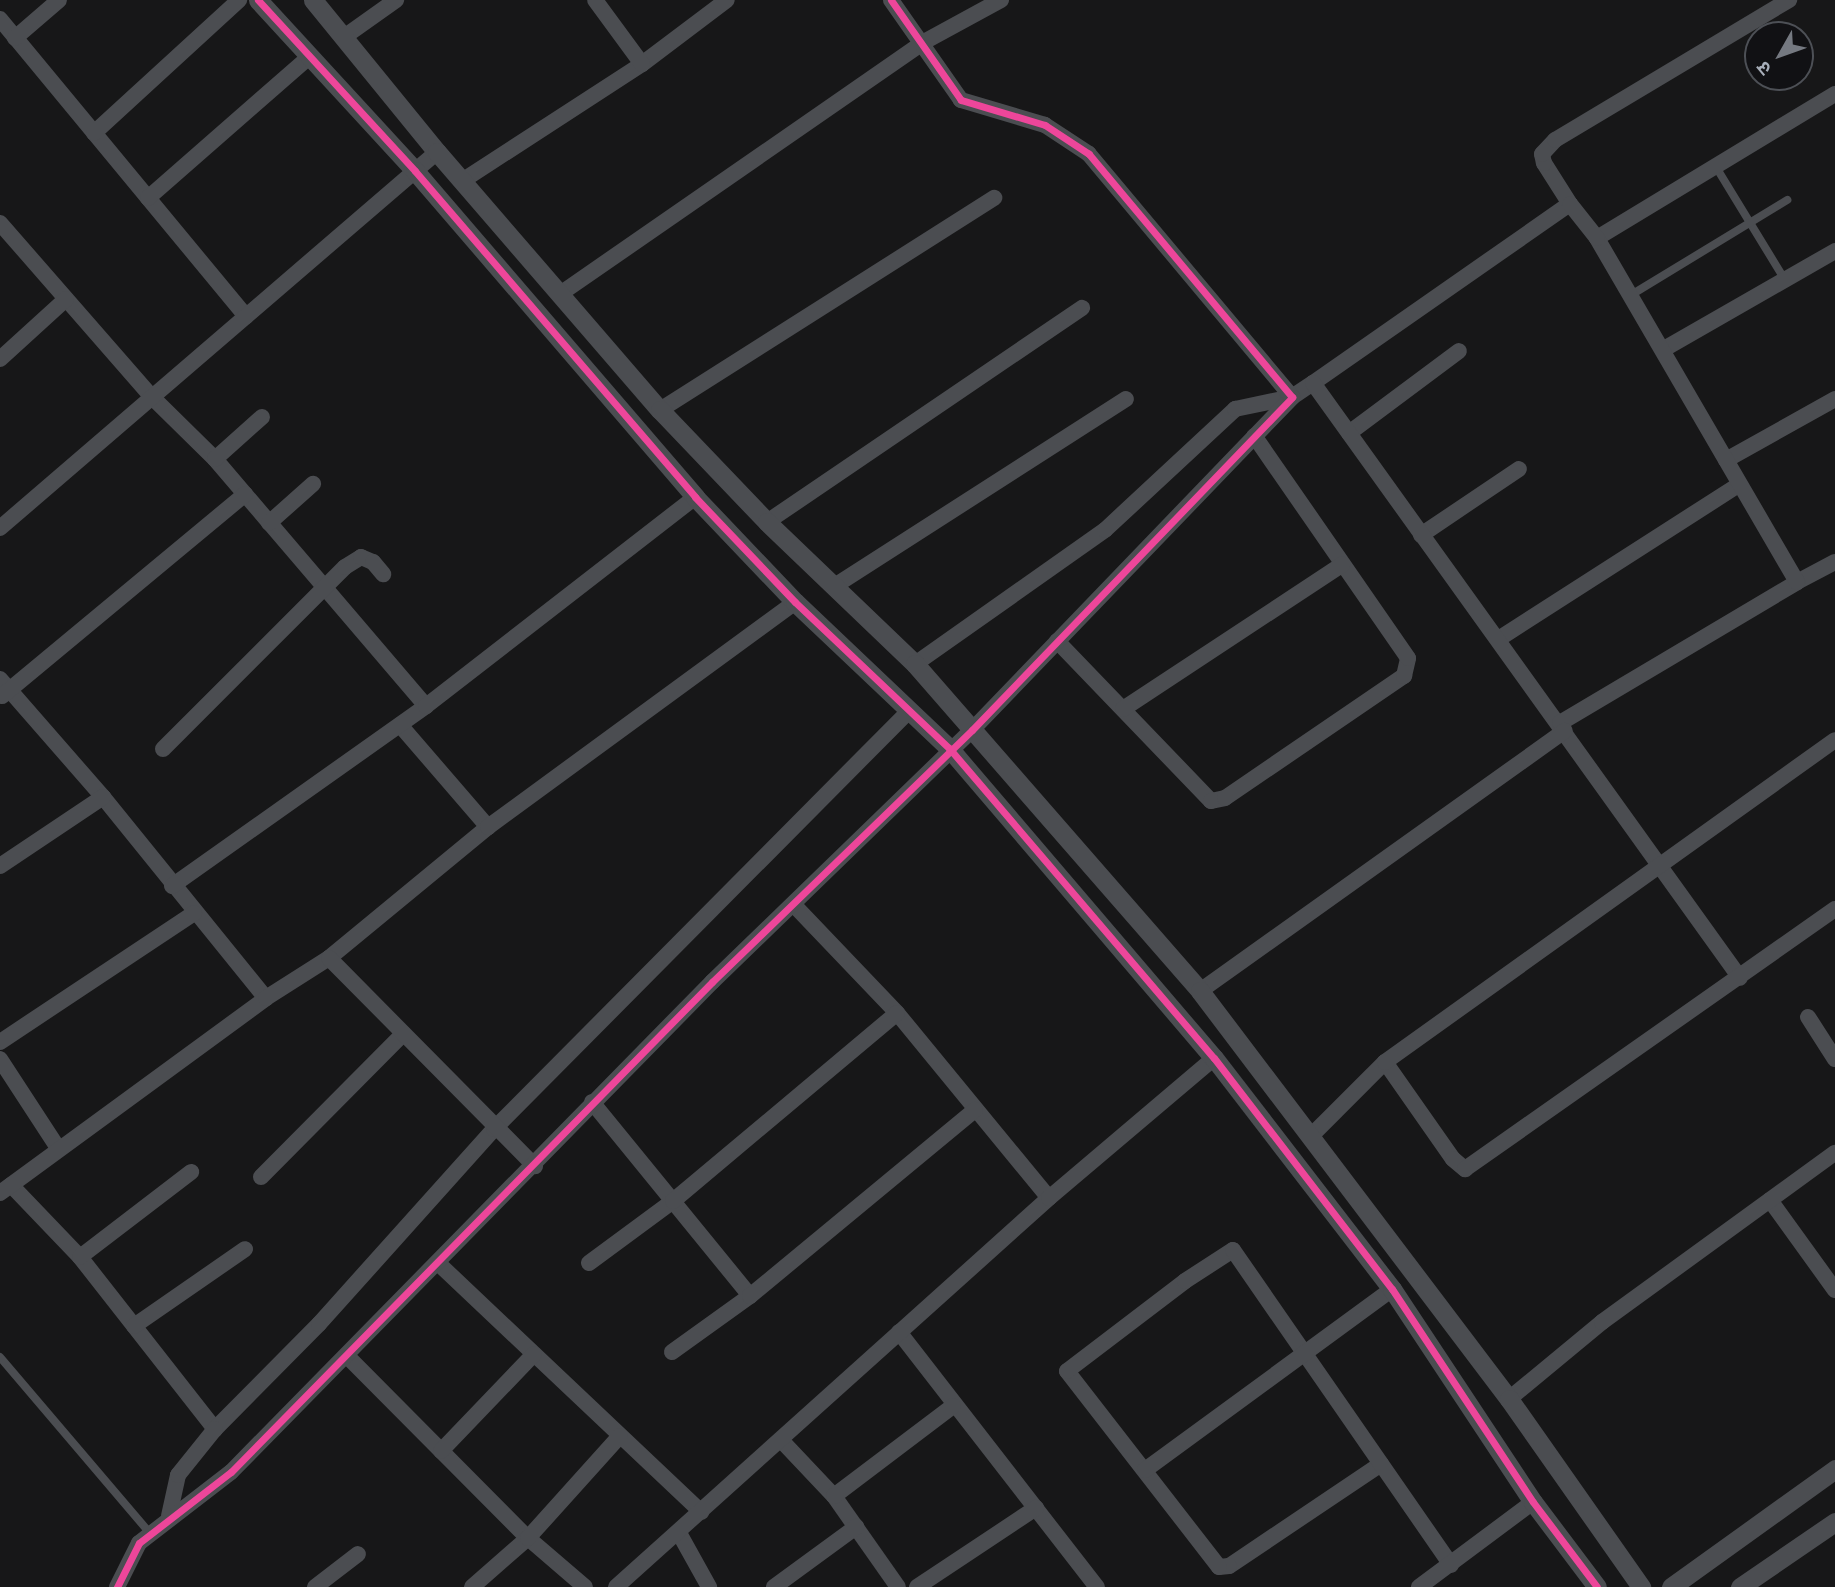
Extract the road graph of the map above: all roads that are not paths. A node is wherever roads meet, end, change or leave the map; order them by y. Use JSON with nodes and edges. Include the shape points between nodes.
{"nodes":[{"id":1,"x":59,"y":0,"type":"edge"},
{"id":2,"x":239,"y":0,"type":"edge"},
{"id":3,"x":258,"y":0,"type":"edge"},
{"id":4,"x":313,"y":0,"type":"edge"},
{"id":5,"x":396,"y":0,"type":"edge"},
{"id":6,"x":595,"y":0,"type":"edge"},
{"id":7,"x":727,"y":0,"type":"edge"},
{"id":8,"x":891,"y":0,"type":"edge"},
{"id":9,"x":1002,"y":0,"type":"edge"},
{"id":10,"x":1789,"y":0,"type":"edge"},
{"id":11,"x":0,"y":19,"type":"edge"},
{"id":12,"x":344,"y":37,"type":"junction"},
{"id":13,"x":16,"y":38,"type":"junction"},
{"id":14,"x":922,"y":43,"type":"junction"},
{"id":15,"x":308,"y":58,"type":"junction"},
{"id":16,"x":642,"y":64,"type":"junction"},
{"id":17,"x":1835,"y":94,"type":"edge"},
{"id":18,"x":94,"y":133,"type":"junction"},
{"id":19,"x":437,"y":152,"type":"junction"},
{"id":20,"x":1716,"y":167,"type":"junction"},
{"id":21,"x":415,"y":171,"type":"junction"},
{"id":22,"x":462,"y":181,"type":"junction"},
{"id":23,"x":148,"y":198,"type":"junction"},
{"id":24,"x":994,"y":198,"type":"dead end"},
{"id":25,"x":1787,"y":200,"type":"dead end"},
{"id":26,"x":1570,"y":204,"type":"junction"},
{"id":27,"x":0,"y":223,"type":"edge"},
{"id":28,"x":1750,"y":223,"type":"junction"},
{"id":29,"x":1597,"y":238,"type":"junction"},
{"id":30,"x":1835,"y":251,"type":"edge"},
{"id":31,"x":1785,"y":280,"type":"junction"},
{"id":32,"x":560,"y":294,"type":"junction"},
{"id":33,"x":1631,"y":295,"type":"junction"},
{"id":34,"x":66,"y":299,"type":"junction"},
{"id":35,"x":1082,"y":308,"type":"dead end"},
{"id":36,"x":246,"y":316,"type":"junction"},
{"id":37,"x":1664,"y":349,"type":"junction"},
{"id":38,"x":1459,"y":351,"type":"dead end"},
{"id":39,"x":0,"y":359,"type":"edge"},
{"id":40,"x":1313,"y":383,"type":"junction"},
{"id":41,"x":152,"y":397,"type":"junction"},
{"id":42,"x":1292,"y":397,"type":"junction"},
{"id":43,"x":1835,"y":398,"type":"edge"},
{"id":44,"x":1126,"y":399,"type":"dead end"},
{"id":45,"x":660,"y":410,"type":"junction"},
{"id":46,"x":262,"y":417,"type":"dead end"},
{"id":47,"x":1349,"y":433,"type":"junction"},
{"id":48,"x":1254,"y":436,"type":"junction"},
{"id":49,"x":215,"y":459,"type":"junction"},
{"id":50,"x":1726,"y":460,"type":"junction"},
{"id":51,"x":1518,"y":469,"type":"dead end"},
{"id":52,"x":313,"y":484,"type":"dead end"},
{"id":53,"x":1738,"y":485,"type":"junction"},
{"id":54,"x":245,"y":494,"type":"junction"},
{"id":55,"x":695,"y":497,"type":"junction"},
{"id":56,"x":767,"y":522,"type":"junction"},
{"id":57,"x":269,"y":523,"type":"junction"},
{"id":58,"x":0,"y":528,"type":"edge"},
{"id":59,"x":1421,"y":535,"type":"junction"},
{"id":60,"x":1835,"y":562,"type":"edge"},
{"id":61,"x":1343,"y":564,"type":"junction"},
{"id":62,"x":383,"y":574,"type":"dead end"},
{"id":63,"x":1797,"y":582,"type":"junction"},
{"id":64,"x":325,"y":587,"type":"junction"},
{"id":65,"x":833,"y":587,"type":"junction"},
{"id":66,"x":795,"y":602,"type":"junction"},
{"id":67,"x":1500,"y":638,"type":"junction"},
{"id":68,"x":1057,"y":641,"type":"junction"},
{"id":69,"x":915,"y":664,"type":"junction"},
{"id":70,"x":3,"y":689,"type":"edge"},
{"id":71,"x":426,"y":706,"type":"junction"},
{"id":72,"x":1124,"y":709,"type":"junction"},
{"id":73,"x":910,"y":710,"type":"junction"},
{"id":74,"x":400,"y":725,"type":"junction"},
{"id":75,"x":1563,"y":727,"type":"junction"},
{"id":76,"x":972,"y":730,"type":"junction"},
{"id":77,"x":1835,"y":740,"type":"edge"},
{"id":78,"x":949,"y":748,"type":"junction"},
{"id":79,"x":163,"y":749,"type":"dead end"},
{"id":80,"x":103,"y":797,"type":"junction"},
{"id":81,"x":488,"y":827,"type":"junction"},
{"id":82,"x":1659,"y":862,"type":"junction"},
{"id":83,"x":0,"y":866,"type":"edge"},
{"id":84,"x":172,"y":886,"type":"junction"},
{"id":85,"x":793,"y":904,"type":"junction"},
{"id":86,"x":1835,"y":909,"type":"edge"},
{"id":87,"x":194,"y":913,"type":"junction"},
{"id":88,"x":329,"y":958,"type":"junction"},
{"id":89,"x":1740,"y":978,"type":"junction"},
{"id":90,"x":1200,"y":991,"type":"junction"},
{"id":91,"x":266,"y":998,"type":"junction"},
{"id":92,"x":897,"y":1013,"type":"junction"},
{"id":93,"x":1808,"y":1017,"type":"dead end"},
{"id":94,"x":402,"y":1034,"type":"junction"},
{"id":95,"x":0,"y":1042,"type":"edge"},
{"id":96,"x":0,"y":1059,"type":"edge"},
{"id":97,"x":1214,"y":1059,"type":"junction"},
{"id":98,"x":1835,"y":1059,"type":"edge"},
{"id":99,"x":1385,"y":1062,"type":"junction"},
{"id":100,"x":592,"y":1102,"type":"junction"},
{"id":101,"x":975,"y":1110,"type":"junction"},
{"id":102,"x":494,"y":1129,"type":"junction"},
{"id":103,"x":1312,"y":1135,"type":"junction"},
{"id":104,"x":58,"y":1148,"type":"junction"},
{"id":105,"x":1835,"y":1153,"type":"edge"},
{"id":106,"x":535,"y":1166,"type":"junction"},
{"id":107,"x":191,"y":1172,"type":"dead end"},
{"id":108,"x":261,"y":1177,"type":"dead end"},
{"id":109,"x":5,"y":1189,"type":"edge"},
{"id":110,"x":1049,"y":1198,"type":"junction"},
{"id":111,"x":1770,"y":1200,"type":"junction"},
{"id":112,"x":673,"y":1201,"type":"junction"},
{"id":113,"x":245,"y":1249,"type":"dead end"},
{"id":114,"x":80,"y":1257,"type":"junction"},
{"id":115,"x":589,"y":1263,"type":"dead end"},
{"id":116,"x":439,"y":1264,"type":"junction"},
{"id":117,"x":1392,"y":1289,"type":"junction"},
{"id":118,"x":1835,"y":1290,"type":"edge"},
{"id":119,"x":750,"y":1296,"type":"junction"},
{"id":120,"x":134,"y":1326,"type":"junction"},
{"id":121,"x":899,"y":1332,"type":"junction"},
{"id":122,"x":672,"y":1352,"type":"dead end"},
{"id":123,"x":534,"y":1354,"type":"junction"},
{"id":124,"x":1307,"y":1355,"type":"junction"},
{"id":125,"x":347,"y":1356,"type":"junction"},
{"id":126,"x":0,"y":1357,"type":"edge"},
{"id":127,"x":1509,"y":1399,"type":"junction"},
{"id":128,"x":953,"y":1406,"type":"junction"},
{"id":129,"x":215,"y":1429,"type":"junction"},
{"id":130,"x":620,"y":1436,"type":"junction"},
{"id":131,"x":781,"y":1440,"type":"junction"},
{"id":132,"x":441,"y":1451,"type":"junction"},
{"id":133,"x":1381,"y":1464,"type":"junction"},
{"id":134,"x":1145,"y":1469,"type":"junction"},
{"id":135,"x":1835,"y":1469,"type":"edge"},
{"id":136,"x":834,"y":1496,"type":"junction"},
{"id":137,"x":1533,"y":1502,"type":"junction"},
{"id":138,"x":1036,"y":1508,"type":"junction"},
{"id":139,"x":701,"y":1512,"type":"junction"},
{"id":140,"x":169,"y":1516,"type":"junction"},
{"id":141,"x":1835,"y":1521,"type":"edge"},
{"id":142,"x":856,"y":1527,"type":"junction"},
{"id":143,"x":150,"y":1533,"type":"junction"},
{"id":144,"x":679,"y":1533,"type":"junction"},
{"id":145,"x":528,"y":1538,"type":"junction"},
{"id":146,"x":358,"y":1554,"type":"dead end"},
{"id":147,"x":1451,"y":1565,"type":"junction"},
{"id":148,"x":117,"y":1587,"type":"edge"},
{"id":149,"x":315,"y":1587,"type":"edge"},
{"id":150,"x":472,"y":1587,"type":"edge"},
{"id":151,"x":585,"y":1587,"type":"edge"},
{"id":152,"x":616,"y":1587,"type":"edge"},
{"id":153,"x":709,"y":1587,"type":"edge"},
{"id":154,"x":774,"y":1587,"type":"edge"},
{"id":155,"x":898,"y":1587,"type":"edge"},
{"id":156,"x":917,"y":1587,"type":"edge"},
{"id":157,"x":1097,"y":1587,"type":"edge"},
{"id":158,"x":1419,"y":1587,"type":"edge"},
{"id":159,"x":1597,"y":1587,"type":"edge"},
{"id":160,"x":1641,"y":1587,"type":"edge"},
{"id":161,"x":1671,"y":1587,"type":"edge"},
{"id":162,"x":1740,"y":1587,"type":"edge"}],
"edges":[{"from":1,"to":13,"type":"street"},
{"from":2,"to":18,"type":"street"},
{"from":3,"to":15,"type":"street"},
{"from":4,"to":12,"type":"street"},
{"from":5,"to":12,"type":"street"},
{"from":6,"to":16,"type":"street"},
{"from":7,"to":16,"type":"street"},
{"from":8,"to":14,"type":"street"},
{"from":9,"to":14,"type":"street"},
{"from":10,"to":26,"type":"street","via":[[1547,146],[1542,154],[1544,163]]},
{"from":11,"to":13,"type":"street"},
{"from":12,"to":19,"type":"street"},
{"from":13,"to":18,"type":"street"},
{"from":14,"to":32,"type":"street"},
{"from":14,"to":42,"type":"street","via":[[961,100],[1045,125],[1089,154]]},
{"from":15,"to":21,"type":"street"},
{"from":15,"to":23,"type":"street"},
{"from":16,"to":22,"type":"street"},
{"from":17,"to":20,"type":"street"},
{"from":18,"to":23,"type":"street"},
{"from":19,"to":21,"type":"street"},
{"from":19,"to":22,"type":"street"},
{"from":20,"to":28,"type":"lane"},
{"from":20,"to":29,"type":"street"},
{"from":21,"to":36,"type":"street"},
{"from":21,"to":55,"type":"street"},
{"from":22,"to":32,"type":"street"},
{"from":23,"to":36,"type":"street"},
{"from":24,"to":45,"type":"street"},
{"from":25,"to":28,"type":"lane"},
{"from":26,"to":29,"type":"street"},
{"from":26,"to":40,"type":"street"},
{"from":27,"to":34,"type":"street"},
{"from":28,"to":31,"type":"lane"},
{"from":28,"to":33,"type":"lane"},
{"from":29,"to":33,"type":"street"},
{"from":30,"to":31,"type":"street"},
{"from":31,"to":37,"type":"street"},
{"from":32,"to":45,"type":"street"},
{"from":33,"to":37,"type":"street"},
{"from":34,"to":39,"type":"street"},
{"from":34,"to":41,"type":"street"},
{"from":35,"to":56,"type":"street"},
{"from":36,"to":41,"type":"street"},
{"from":37,"to":50,"type":"street"},
{"from":38,"to":47,"type":"street"},
{"from":40,"to":42,"type":"street"},
{"from":40,"to":47,"type":"street"},
{"from":41,"to":49,"type":"street"},
{"from":41,"to":58,"type":"street"},
{"from":42,"to":48,"type":"street"},
{"from":42,"to":69,"type":"street","via":[[1235,410],[1105,530]]},
{"from":43,"to":50,"type":"street"},
{"from":44,"to":65,"type":"street"},
{"from":45,"to":56,"type":"street"},
{"from":46,"to":49,"type":"street"},
{"from":47,"to":59,"type":"street"},
{"from":48,"to":61,"type":"street"},
{"from":48,"to":68,"type":"street"},
{"from":49,"to":54,"type":"street"},
{"from":50,"to":53,"type":"street"},
{"from":51,"to":59,"type":"street"},
{"from":52,"to":57,"type":"street"},
{"from":53,"to":63,"type":"street"},
{"from":53,"to":67,"type":"street"},
{"from":54,"to":57,"type":"street"},
{"from":54,"to":70,"type":"street"},
{"from":55,"to":66,"type":"street"},
{"from":55,"to":71,"type":"street"},
{"from":56,"to":65,"type":"street"},
{"from":57,"to":64,"type":"street"},
{"from":59,"to":67,"type":"street"},
{"from":60,"to":63,"type":"street"},
{"from":61,"to":72,"type":"street"},
{"from":61,"to":72,"type":"street","via":[[1408,658],[1408,670],[1225,798],[1211,801],[1202,797]]},
{"from":62,"to":64,"type":"street","via":[[361,557]]},
{"from":63,"to":75,"type":"street"},
{"from":64,"to":71,"type":"street"},
{"from":64,"to":79,"type":"street"},
{"from":65,"to":69,"type":"street"},
{"from":66,"to":73,"type":"street"},
{"from":66,"to":81,"type":"street"},
{"from":67,"to":75,"type":"street"},
{"from":68,"to":72,"type":"street"},
{"from":68,"to":76,"type":"street"},
{"from":69,"to":76,"type":"street"},
{"from":70,"to":80,"type":"street"},
{"from":71,"to":74,"type":"street"},
{"from":73,"to":78,"type":"street"},
{"from":73,"to":102,"type":"street"},
{"from":74,"to":81,"type":"street"},
{"from":74,"to":84,"type":"street"},
{"from":75,"to":82,"type":"street"},
{"from":75,"to":90,"type":"street"},
{"from":76,"to":78,"type":"street"},
{"from":76,"to":90,"type":"street"},
{"from":77,"to":82,"type":"street"},
{"from":78,"to":85,"type":"street"},
{"from":78,"to":97,"type":"street"},
{"from":80,"to":83,"type":"street"},
{"from":80,"to":84,"type":"street"},
{"from":81,"to":88,"type":"street"},
{"from":82,"to":89,"type":"street"},
{"from":82,"to":99,"type":"street"},
{"from":84,"to":87,"type":"street"},
{"from":85,"to":92,"type":"street"},
{"from":85,"to":100,"type":"street"},
{"from":86,"to":89,"type":"street"},
{"from":87,"to":91,"type":"street"},
{"from":87,"to":95,"type":"street"},
{"from":88,"to":91,"type":"street"},
{"from":88,"to":94,"type":"street"},
{"from":89,"to":99,"type":"street","via":[[1465,1169],[1453,1159]]},
{"from":90,"to":103,"type":"street"},
{"from":91,"to":104,"type":"street"},
{"from":92,"to":101,"type":"street"},
{"from":92,"to":112,"type":"street"},
{"from":93,"to":98,"type":"street"},
{"from":94,"to":102,"type":"street"},
{"from":94,"to":108,"type":"street"},
{"from":96,"to":104,"type":"street"},
{"from":97,"to":110,"type":"street"},
{"from":97,"to":117,"type":"street"},
{"from":99,"to":103,"type":"street"},
{"from":100,"to":106,"type":"street"},
{"from":100,"to":112,"type":"street"},
{"from":101,"to":110,"type":"street"},
{"from":101,"to":119,"type":"street"},
{"from":102,"to":106,"type":"street"},
{"from":102,"to":129,"type":"street","via":[[319,1324]]},
{"from":103,"to":127,"type":"street"},
{"from":104,"to":109,"type":"street"},
{"from":105,"to":111,"type":"street"},
{"from":106,"to":116,"type":"street"},
{"from":107,"to":114,"type":"street"},
{"from":109,"to":114,"type":"street"},
{"from":110,"to":121,"type":"street"},
{"from":111,"to":118,"type":"street"},
{"from":111,"to":127,"type":"street","via":[[1602,1322]]},
{"from":112,"to":115,"type":"street"},
{"from":112,"to":119,"type":"street"},
{"from":113,"to":120,"type":"street"},
{"from":114,"to":120,"type":"street"},
{"from":116,"to":123,"type":"street"},
{"from":116,"to":125,"type":"street"},
{"from":117,"to":124,"type":"street"},
{"from":117,"to":137,"type":"street"},
{"from":119,"to":122,"type":"street"},
{"from":120,"to":129,"type":"street"},
{"from":121,"to":128,"type":"street"},
{"from":121,"to":131,"type":"street"},
{"from":123,"to":130,"type":"street"},
{"from":123,"to":132,"type":"street"},
{"from":124,"to":133,"type":"street"},
{"from":124,"to":134,"type":"street"},
{"from":124,"to":134,"type":"street","via":[[1233,1250],[1185,1281],[1067,1371]]},
{"from":125,"to":132,"type":"street"},
{"from":125,"to":140,"type":"street","via":[[231,1472]]},
{"from":126,"to":143,"type":"lane"},
{"from":127,"to":160,"type":"street"},
{"from":128,"to":136,"type":"street"},
{"from":128,"to":138,"type":"street"},
{"from":129,"to":140,"type":"street","via":[[178,1475]]},
{"from":130,"to":139,"type":"street"},
{"from":130,"to":145,"type":"street"},
{"from":131,"to":136,"type":"street"},
{"from":131,"to":139,"type":"street"},
{"from":132,"to":145,"type":"street"},
{"from":133,"to":134,"type":"street","via":[[1229,1566],[1219,1567]]},
{"from":133,"to":147,"type":"street"},
{"from":135,"to":161,"type":"street"},
{"from":136,"to":142,"type":"street"},
{"from":137,"to":147,"type":"street"},
{"from":137,"to":159,"type":"street"},
{"from":138,"to":156,"type":"street"},
{"from":138,"to":157,"type":"street"},
{"from":139,"to":144,"type":"street"},
{"from":140,"to":143,"type":"street"},
{"from":141,"to":162,"type":"street"},
{"from":142,"to":154,"type":"street"},
{"from":142,"to":155,"type":"street"},
{"from":143,"to":148,"type":"street","via":[[139,1543]]},
{"from":144,"to":152,"type":"street"},
{"from":144,"to":153,"type":"street"},
{"from":145,"to":150,"type":"street"},
{"from":145,"to":151,"type":"street"},
{"from":146,"to":149,"type":"street"},
{"from":147,"to":158,"type":"street"}]}
